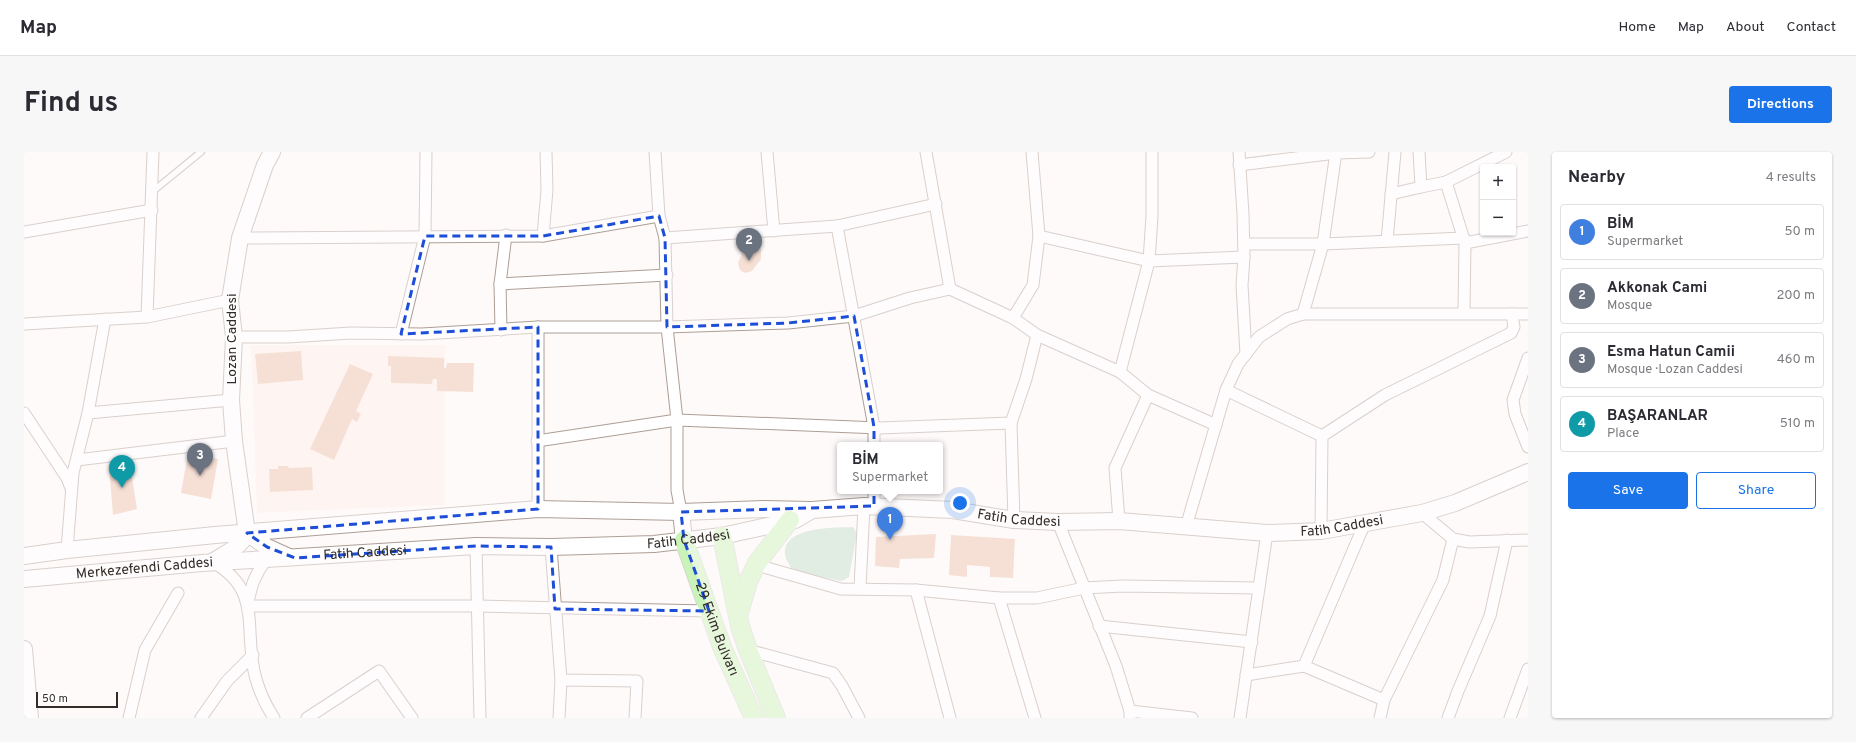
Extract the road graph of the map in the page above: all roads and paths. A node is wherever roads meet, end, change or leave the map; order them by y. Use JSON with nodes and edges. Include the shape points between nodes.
{"nodes":[{"id":1,"x":153,"y":152,"type":"edge"},
{"id":2,"x":202,"y":152,"type":"edge"},
{"id":3,"x":272,"y":152,"type":"edge"},
{"id":4,"x":426,"y":152,"type":"edge"},
{"id":5,"x":546,"y":152,"type":"edge"},
{"id":6,"x":655,"y":152,"type":"edge"},
{"id":7,"x":767,"y":152,"type":"edge"},
{"id":8,"x":926,"y":152,"type":"edge"},
{"id":9,"x":1032,"y":152,"type":"edge"},
{"id":10,"x":1152,"y":152,"type":"edge"},
{"id":11,"x":1239,"y":152,"type":"edge"},
{"id":12,"x":1336,"y":152,"type":"edge"},
{"id":13,"x":1369,"y":152,"type":"edge"},
{"id":14,"x":1395,"y":152,"type":"edge"},
{"id":15,"x":1418,"y":152,"type":"edge"},
{"id":16,"x":1506,"y":152,"type":"edge"},
{"id":17,"x":1239,"y":165,"type":"junction"},
{"id":18,"x":1446,"y":182,"type":"junction"},
{"id":19,"x":1421,"y":187,"type":"junction"},
{"id":20,"x":152,"y":192,"type":"junction"},
{"id":21,"x":1391,"y":194,"type":"junction"},
{"id":22,"x":936,"y":204,"type":"junction"},
{"id":23,"x":152,"y":210,"type":"junction"},
{"id":24,"x":659,"y":216,"type":"junction"},
{"id":25,"x":837,"y":226,"type":"junction"},
{"id":26,"x":774,"y":231,"type":"junction"},
{"id":27,"x":1528,"y":231,"type":"edge"},
{"id":28,"x":24,"y":232,"type":"edge"},
{"id":29,"x":506,"y":235,"type":"junction"},
{"id":30,"x":425,"y":236,"type":"junction"},
{"id":31,"x":543,"y":236,"type":"junction"},
{"id":32,"x":1039,"y":236,"type":"junction"},
{"id":33,"x":240,"y":238,"type":"junction"},
{"id":34,"x":665,"y":238,"type":"junction"},
{"id":35,"x":1464,"y":240,"type":"junction"},
{"id":36,"x":1387,"y":241,"type":"junction"},
{"id":37,"x":1244,"y":244,"type":"junction"},
{"id":38,"x":1323,"y":244,"type":"junction"},
{"id":39,"x":1244,"y":257,"type":"junction"},
{"id":40,"x":1149,"y":261,"type":"junction"},
{"id":41,"x":667,"y":275,"type":"junction"},
{"id":42,"x":500,"y":284,"type":"junction"},
{"id":43,"x":950,"y":289,"type":"junction"},
{"id":44,"x":230,"y":300,"type":"junction"},
{"id":45,"x":1464,"y":313,"type":"junction"},
{"id":46,"x":1303,"y":314,"type":"junction"},
{"id":47,"x":1512,"y":314,"type":"junction"},
{"id":48,"x":1528,"y":314,"type":"edge"},
{"id":49,"x":854,"y":316,"type":"junction"},
{"id":50,"x":147,"y":317,"type":"junction"},
{"id":51,"x":1013,"y":318,"type":"junction"},
{"id":52,"x":105,"y":319,"type":"junction"},
{"id":53,"x":24,"y":324,"type":"edge"},
{"id":54,"x":538,"y":327,"type":"junction"},
{"id":55,"x":668,"y":327,"type":"junction"},
{"id":56,"x":501,"y":330,"type":"junction"},
{"id":57,"x":401,"y":334,"type":"junction"},
{"id":58,"x":1037,"y":335,"type":"junction"},
{"id":59,"x":234,"y":337,"type":"junction"},
{"id":60,"x":1246,"y":354,"type":"junction"},
{"id":61,"x":1528,"y":358,"type":"edge"},
{"id":62,"x":1120,"y":372,"type":"junction"},
{"id":63,"x":1226,"y":390,"type":"junction"},
{"id":64,"x":1148,"y":395,"type":"junction"},
{"id":65,"x":231,"y":400,"type":"junction"},
{"id":66,"x":24,"y":413,"type":"edge"},
{"id":67,"x":88,"y":413,"type":"junction"},
{"id":68,"x":677,"y":420,"type":"junction"},
{"id":69,"x":1011,"y":423,"type":"junction"},
{"id":70,"x":1216,"y":425,"type":"junction"},
{"id":71,"x":874,"y":427,"type":"junction"},
{"id":72,"x":1322,"y":436,"type":"junction"},
{"id":73,"x":234,"y":441,"type":"junction"},
{"id":74,"x":538,"y":441,"type":"junction"},
{"id":75,"x":874,"y":442,"type":"edge"},
{"id":76,"x":1528,"y":447,"type":"edge"},
{"id":77,"x":77,"y":460,"type":"junction"},
{"id":78,"x":1528,"y":463,"type":"edge"},
{"id":79,"x":1528,"y":472,"type":"edge"},
{"id":80,"x":72,"y":490,"type":"junction"},
{"id":81,"x":243,"y":501,"type":"junction"},
{"id":82,"x":871,"y":501,"type":"edge"},
{"id":83,"x":1455,"y":503,"type":"junction"},
{"id":84,"x":538,"y":509,"type":"junction"},
{"id":85,"x":812,"y":510,"type":"junction"},
{"id":86,"x":716,"y":511,"type":"junction"},
{"id":87,"x":681,"y":512,"type":"junction"},
{"id":88,"x":1422,"y":512,"type":"junction"},
{"id":89,"x":790,"y":520,"type":"junction"},
{"id":90,"x":1014,"y":520,"type":"junction"},
{"id":91,"x":1119,"y":521,"type":"junction"},
{"id":92,"x":1058,"y":522,"type":"junction"},
{"id":93,"x":1364,"y":524,"type":"junction"},
{"id":94,"x":1186,"y":527,"type":"junction"},
{"id":95,"x":272,"y":530,"type":"junction"},
{"id":96,"x":1321,"y":531,"type":"junction"},
{"id":97,"x":247,"y":533,"type":"junction"},
{"id":98,"x":1267,"y":533,"type":"junction"},
{"id":99,"x":214,"y":536,"type":"junction"},
{"id":100,"x":722,"y":536,"type":"junction"},
{"id":101,"x":1453,"y":539,"type":"junction"},
{"id":102,"x":684,"y":540,"type":"junction"},
{"id":103,"x":1507,"y":540,"type":"junction"},
{"id":104,"x":1528,"y":540,"type":"edge"},
{"id":105,"x":476,"y":546,"type":"junction"},
{"id":106,"x":550,"y":547,"type":"junction"},
{"id":107,"x":67,"y":550,"type":"junction"},
{"id":108,"x":24,"y":556,"type":"edge"},
{"id":109,"x":294,"y":558,"type":"junction"},
{"id":110,"x":266,"y":560,"type":"junction"},
{"id":111,"x":211,"y":562,"type":"junction"},
{"id":112,"x":757,"y":563,"type":"junction"},
{"id":113,"x":24,"y":578,"type":"edge"},
{"id":114,"x":860,"y":588,"type":"junction"},
{"id":115,"x":1084,"y":588,"type":"junction"},
{"id":116,"x":1259,"y":588,"type":"junction"},
{"id":117,"x":916,"y":590,"type":"junction"},
{"id":118,"x":178,"y":593,"type":"dead end"},
{"id":119,"x":998,"y":598,"type":"junction"},
{"id":120,"x":248,"y":606,"type":"junction"},
{"id":121,"x":477,"y":606,"type":"junction"},
{"id":122,"x":555,"y":609,"type":"junction"},
{"id":123,"x":709,"y":611,"type":"junction"},
{"id":124,"x":739,"y":616,"type":"junction"},
{"id":125,"x":1099,"y":626,"type":"junction"},
{"id":126,"x":1252,"y":642,"type":"junction"},
{"id":127,"x":24,"y":649,"type":"edge"},
{"id":128,"x":748,"y":650,"type":"junction"},
{"id":129,"x":253,"y":655,"type":"junction"},
{"id":130,"x":1304,"y":666,"type":"junction"},
{"id":131,"x":1528,"y":669,"type":"edge"},
{"id":132,"x":1246,"y":675,"type":"junction"},
{"id":133,"x":561,"y":680,"type":"junction"},
{"id":134,"x":1526,"y":683,"type":"edge"},
{"id":135,"x":1384,"y":700,"type":"junction"},
{"id":136,"x":1130,"y":714,"type":"edge"},
{"id":137,"x":315,"y":716,"type":"edge"},
{"id":138,"x":30,"y":718,"type":"edge"},
{"id":139,"x":129,"y":718,"type":"edge"},
{"id":140,"x":201,"y":718,"type":"edge"},
{"id":141,"x":274,"y":718,"type":"edge"},
{"id":142,"x":412,"y":718,"type":"edge"},
{"id":143,"x":480,"y":718,"type":"edge"},
{"id":144,"x":559,"y":718,"type":"edge"},
{"id":145,"x":635,"y":718,"type":"edge"},
{"id":146,"x":754,"y":718,"type":"edge"},
{"id":147,"x":776,"y":718,"type":"edge"},
{"id":148,"x":859,"y":718,"type":"edge"},
{"id":149,"x":950,"y":718,"type":"edge"},
{"id":150,"x":1035,"y":718,"type":"edge"},
{"id":151,"x":1192,"y":718,"type":"edge"},
{"id":152,"x":1240,"y":718,"type":"edge"},
{"id":153,"x":1380,"y":718,"type":"edge"},
{"id":154,"x":1448,"y":718,"type":"edge"},
{"id":155,"x":1510,"y":718,"type":"edge"}],
"edges":[{"from":1,"to":20,"type":"street"},
{"from":2,"to":20,"type":"lane"},
{"from":3,"to":33,"type":"main road","name":"Lozan Caddesi","via":[[265,164]]},
{"from":4,"to":30,"type":"street"},
{"from":5,"to":31,"type":"street","via":[[547,190]]},
{"from":6,"to":24,"type":"street"},
{"from":7,"to":26,"type":"street"},
{"from":8,"to":22,"type":"street"},
{"from":9,"to":32,"type":"street"},
{"from":10,"to":40,"type":"street"},
{"from":11,"to":17,"type":"street"},
{"from":12,"to":13,"type":"street"},
{"from":12,"to":17,"type":"street"},
{"from":12,"to":38,"type":"street"},
{"from":14,"to":21,"type":"street"},
{"from":15,"to":19,"type":"street"},
{"from":16,"to":18,"type":"street"},
{"from":17,"to":37,"type":"street"},
{"from":18,"to":19,"type":"street"},
{"from":18,"to":35,"type":"street"},
{"from":19,"to":21,"type":"street"},
{"from":20,"to":23,"type":"street"},
{"from":21,"to":36,"type":"street"},
{"from":22,"to":25,"type":"street"},
{"from":22,"to":43,"type":"street"},
{"from":23,"to":28,"type":"street"},
{"from":23,"to":50,"type":"street"},
{"from":24,"to":31,"type":"street"},
{"from":24,"to":34,"type":"street"},
{"from":25,"to":26,"type":"street"},
{"from":25,"to":49,"type":"street"},
{"from":26,"to":34,"type":"street"},
{"from":27,"to":35,"type":"street"},
{"from":29,"to":30,"type":"street"},
{"from":29,"to":31,"type":"street"},
{"from":29,"to":42,"type":"street"},
{"from":30,"to":33,"type":"street"},
{"from":30,"to":57,"type":"street"},
{"from":32,"to":40,"type":"street"},
{"from":32,"to":51,"type":"street","via":[[1033,285]]},
{"from":33,"to":44,"type":"main road","name":"Lozan Caddesi"},
{"from":34,"to":41,"type":"street"},
{"from":35,"to":36,"type":"street"},
{"from":35,"to":45,"type":"street"},
{"from":36,"to":38,"type":"street"},
{"from":37,"to":38,"type":"street"},
{"from":37,"to":39,"type":"street"},
{"from":38,"to":46,"type":"street"},
{"from":39,"to":40,"type":"street"},
{"from":39,"to":60,"type":"street","via":[[1242,286]]},
{"from":40,"to":62,"type":"street"},
{"from":41,"to":42,"type":"street"},
{"from":41,"to":55,"type":"street"},
{"from":42,"to":56,"type":"street"},
{"from":43,"to":49,"type":"street","via":[[910,298]]},
{"from":43,"to":51,"type":"street"},
{"from":44,"to":50,"type":"street"},
{"from":44,"to":59,"type":"main road","name":"Lozan Caddesi"},
{"from":45,"to":46,"type":"street"},
{"from":45,"to":47,"type":"street"},
{"from":46,"to":60,"type":"street","via":[[1287,320],[1259,337]]},
{"from":47,"to":48,"type":"street"},
{"from":47,"to":72,"type":"street","via":[[1514,327],[1511,334],[1386,395]]},
{"from":49,"to":55,"type":"street","via":[[788,323]]},
{"from":49,"to":71,"type":"street"},
{"from":50,"to":52,"type":"street"},
{"from":51,"to":58,"type":"street"},
{"from":52,"to":53,"type":"street"},
{"from":52,"to":67,"type":"street"},
{"from":54,"to":55,"type":"street"},
{"from":54,"to":56,"type":"street"},
{"from":54,"to":74,"type":"street"},
{"from":55,"to":68,"type":"street"},
{"from":56,"to":57,"type":"street"},
{"from":57,"to":59,"type":"street"},
{"from":58,"to":62,"type":"street"},
{"from":58,"to":69,"type":"street"},
{"from":59,"to":65,"type":"main road","name":"Lozan Caddesi"},
{"from":60,"to":63,"type":"street","via":[[1238,364]]},
{"from":61,"to":76,"type":"street","via":[[1513,400],[1515,414]]},
{"from":62,"to":64,"type":"street"},
{"from":63,"to":70,"type":"street"},
{"from":63,"to":72,"type":"street"},
{"from":64,"to":70,"type":"street"},
{"from":64,"to":91,"type":"street","via":[[1114,468]]},
{"from":65,"to":67,"type":"street"},
{"from":65,"to":73,"type":"main road","name":"Lozan Caddesi"},
{"from":66,"to":80,"type":"street","via":[[67,478]]},
{"from":67,"to":77,"type":"street"},
{"from":68,"to":71,"type":"street"},
{"from":68,"to":74,"type":"street"},
{"from":68,"to":87,"type":"street","via":[[677,490]]},
{"from":69,"to":71,"type":"street"},
{"from":69,"to":90,"type":"street"},
{"from":70,"to":94,"type":"street"},
{"from":71,"to":75,"type":"street"},
{"from":72,"to":96,"type":"street"},
{"from":73,"to":77,"type":"street"},
{"from":73,"to":81,"type":"main road","name":"Lozan Caddesi"},
{"from":74,"to":84,"type":"street"},
{"from":77,"to":80,"type":"street"},
{"from":78,"to":83,"type":"main road"},
{"from":79,"to":83,"type":"main road","name":"Fatih Caddesi"},
{"from":80,"to":107,"type":"street"},
{"from":81,"to":95,"type":"main road","via":[[252,514]]},
{"from":81,"to":97,"type":"main road","name":"Lozan Caddesi"},
{"from":81,"to":99,"type":"main road","via":[[234,520]]},
{"from":82,"to":85,"type":"main road","name":"Fatih Caddesi"},
{"from":82,"to":90,"type":"main road","name":"Fatih Caddesi"},
{"from":82,"to":114,"type":"street"},
{"from":83,"to":88,"type":"main road","name":"Fatih Caddesi"},
{"from":84,"to":87,"type":"main road","name":"Fatih Caddesi"},
{"from":84,"to":95,"type":"main road","name":"Fatih Caddesi"},
{"from":85,"to":86,"type":"main road","name":"Fatih Caddesi"},
{"from":85,"to":89,"type":"main road","name":"Fatih Caddesi"},
{"from":86,"to":87,"type":"main road","name":"Fatih Caddesi"},
{"from":86,"to":100,"type":"main road"},
{"from":87,"to":102,"type":"main road"},
{"from":88,"to":93,"type":"main road","name":"Fatih Caddesi"},
{"from":88,"to":101,"type":"street"},
{"from":89,"to":100,"type":"main road","name":"Fatih Caddesi"},
{"from":89,"to":112,"type":"main road"},
{"from":90,"to":92,"type":"main road","name":"Fatih Caddesi"},
{"from":91,"to":92,"type":"main road","name":"Fatih Caddesi"},
{"from":91,"to":94,"type":"main road","name":"Fatih Caddesi"},
{"from":92,"to":115,"type":"street"},
{"from":93,"to":96,"type":"main road","name":"Fatih Caddesi"},
{"from":93,"to":130,"type":"street"},
{"from":94,"to":98,"type":"main road","name":"Fatih Caddesi"},
{"from":95,"to":97,"type":"main road","name":"Fatih Caddesi"},
{"from":96,"to":98,"type":"main road","name":"Fatih Caddesi"},
{"from":97,"to":99,"type":"main road","name":"Merkezefendi Caddesi"},
{"from":97,"to":109,"type":"main road","via":[[267,547]]},
{"from":97,"to":111,"type":"main road","via":[[238,545]]},
{"from":98,"to":116,"type":"street"},
{"from":99,"to":107,"type":"main road","name":"Merkezefendi Caddesi"},
{"from":100,"to":102,"type":"main road","name":"Fatih Caddesi"},
{"from":100,"to":124,"type":"main road","name":"29 Ekim Bulvarı"},
{"from":101,"to":103,"type":"street","via":[[1469,542]]},
{"from":101,"to":135,"type":"street","via":[[1443,580]]},
{"from":102,"to":106,"type":"main road","name":"Fatih Caddesi","via":[[654,544]]},
{"from":102,"to":123,"type":"main road","name":"29 Ekim Bulvarı"},
{"from":103,"to":104,"type":"street"},
{"from":103,"to":154,"type":"street","via":[[1490,616]]},
{"from":105,"to":106,"type":"main road","name":"Fatih Caddesi"},
{"from":105,"to":109,"type":"main road","name":"Fatih Caddesi"},
{"from":105,"to":121,"type":"street"},
{"from":106,"to":122,"type":"street"},
{"from":107,"to":108,"type":"main road","name":"Merkezefendi Caddesi"},
{"from":109,"to":110,"type":"main road","name":"Fatih Caddesi"},
{"from":110,"to":111,"type":"main road","name":"Merkezefendi Caddesi"},
{"from":110,"to":120,"type":"street","via":[[257,571],[251,585]]},
{"from":111,"to":113,"type":"main road","name":"Merkezefendi Caddesi"},
{"from":111,"to":120,"type":"street","via":[[220,566],[236,580]]},
{"from":112,"to":114,"type":"street","via":[[841,588]]},
{"from":112,"to":124,"type":"main road","via":[[748,582]]},
{"from":114,"to":117,"type":"street"},
{"from":115,"to":116,"type":"street"},
{"from":115,"to":119,"type":"street","via":[[1037,598]]},
{"from":115,"to":125,"type":"street"},
{"from":116,"to":126,"type":"street"},
{"from":117,"to":119,"type":"street"},
{"from":117,"to":149,"type":"street"},
{"from":118,"to":139,"type":"street","via":[[145,650]]},
{"from":119,"to":150,"type":"street"},
{"from":120,"to":121,"type":"street"},
{"from":120,"to":129,"type":"street"},
{"from":121,"to":122,"type":"street"},
{"from":121,"to":143,"type":"street"},
{"from":122,"to":123,"type":"street"},
{"from":122,"to":133,"type":"street"},
{"from":123,"to":146,"type":"main road","name":"29 Ekim Bulvarı"},
{"from":124,"to":128,"type":"main road","name":"29 Ekim Bulvarı"},
{"from":125,"to":126,"type":"street"},
{"from":125,"to":136,"type":"street","via":[[1116,666]]},
{"from":126,"to":132,"type":"street"},
{"from":127,"to":138,"type":"main road"},
{"from":128,"to":147,"type":"main road","name":"29 Ekim Bulvarı"},
{"from":128,"to":148,"type":"street","via":[[833,673]]},
{"from":129,"to":140,"type":"street","via":[[227,681]]},
{"from":129,"to":141,"type":"street","via":[[255,678]]},
{"from":130,"to":132,"type":"street"},
{"from":130,"to":135,"type":"street"},
{"from":131,"to":134,"type":"street"},
{"from":132,"to":152,"type":"street"},
{"from":133,"to":144,"type":"street"},
{"from":133,"to":145,"type":"street","via":[[637,681]]},
{"from":134,"to":155,"type":"street"},
{"from":135,"to":153,"type":"street"},
{"from":136,"to":151,"type":"street"},
{"from":137,"to":142,"type":"street","via":[[379,671]]}]}
